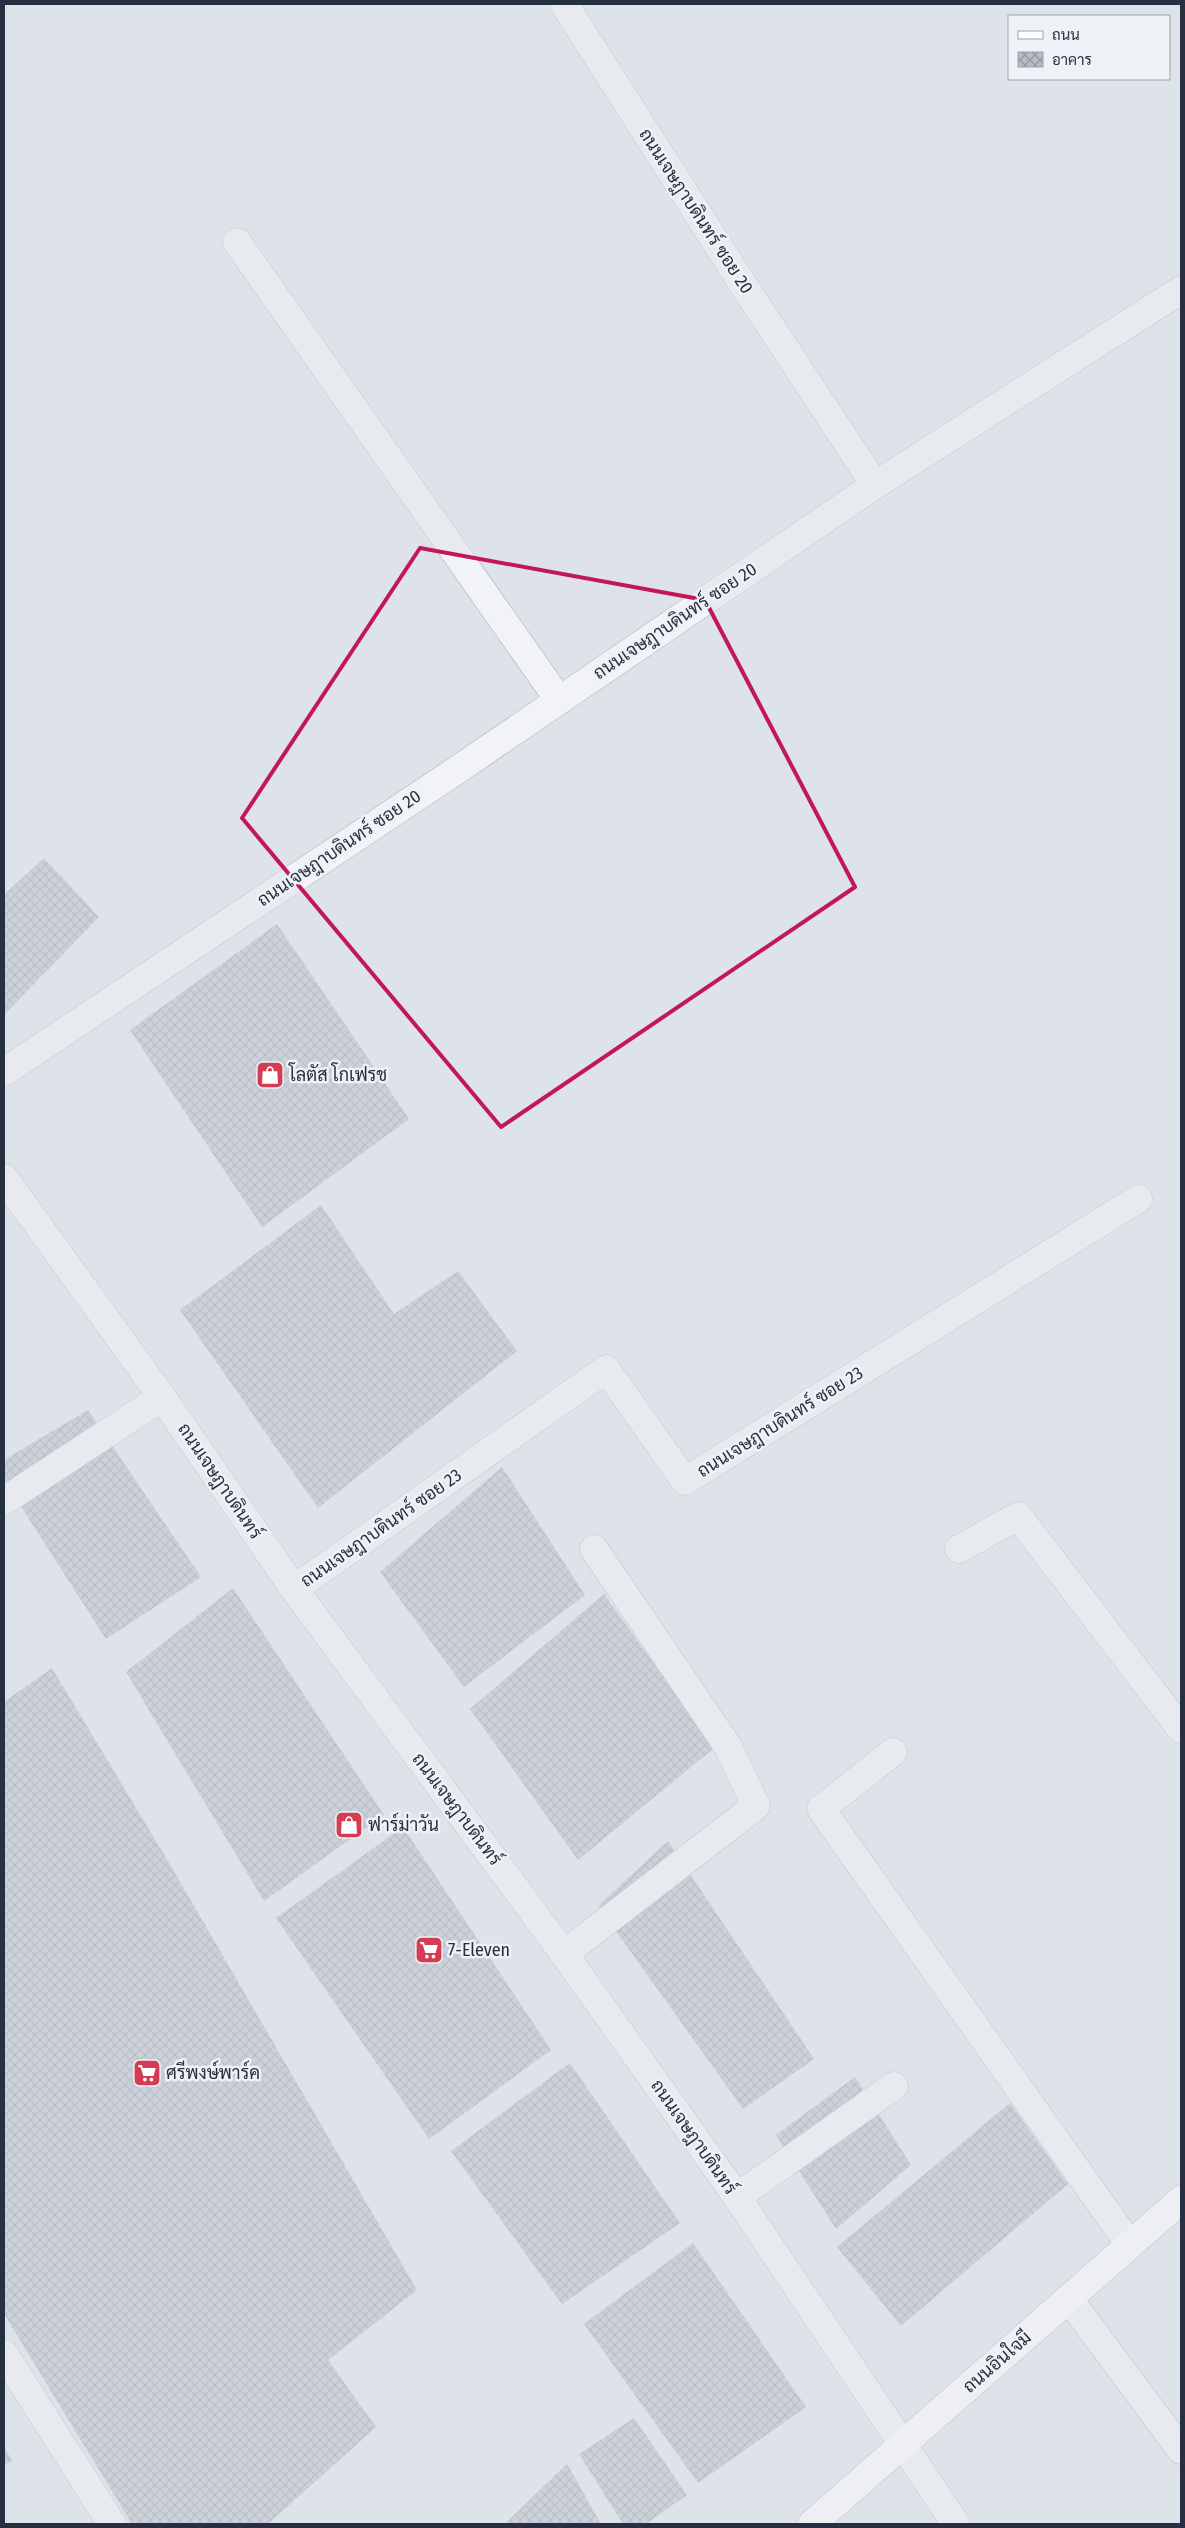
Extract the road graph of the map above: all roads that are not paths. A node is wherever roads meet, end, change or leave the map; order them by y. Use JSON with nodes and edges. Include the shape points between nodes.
{"nodes":[{"id":1,"x":566,"y":7,"type":"edge"},
{"id":2,"x":237,"y":242,"type":"dead end"},
{"id":3,"x":1181,"y":290,"type":"edge"},
{"id":4,"x":875,"y":485,"type":"junction"},
{"id":5,"x":559,"y":700,"type":"junction"},
{"id":6,"x":4,"y":1072,"type":"edge"},
{"id":7,"x":4,"y":1178,"type":"edge"},
{"id":8,"x":1138,"y":1199,"type":"dead end"},
{"id":9,"x":162,"y":1397,"type":"junction"},
{"id":10,"x":4,"y":1501,"type":"edge"},
{"id":11,"x":594,"y":1549,"type":"dead end"},
{"id":12,"x":959,"y":1549,"type":"dead end"},
{"id":13,"x":294,"y":1589,"type":"junction"},
{"id":14,"x":1181,"y":1729,"type":"edge"},
{"id":15,"x":893,"y":1752,"type":"dead end"},
{"id":16,"x":564,"y":1954,"type":"junction"},
{"id":17,"x":894,"y":2086,"type":"dead end"},
{"id":18,"x":737,"y":2197,"type":"junction"},
{"id":19,"x":1181,"y":2200,"type":"edge"},
{"id":20,"x":1130,"y":2245,"type":"junction"},
{"id":21,"x":1069,"y":2299,"type":"junction"},
{"id":22,"x":4,"y":2354,"type":"edge"},
{"id":23,"x":904,"y":2444,"type":"junction"},
{"id":24,"x":1181,"y":2450,"type":"edge"},
{"id":25,"x":112,"y":2524,"type":"edge"},
{"id":26,"x":812,"y":2524,"type":"edge"},
{"id":27,"x":956,"y":2524,"type":"edge"}],
"edges":[{"from":1,"to":4,"type":"street","name":"ถนนเจษฎาบดินทร์ ซอย 20"},
{"from":2,"to":5,"type":"street"},
{"from":3,"to":4,"type":"street"},
{"from":4,"to":5,"type":"street","name":"ถนนเจษฎาบดินทร์ ซอย 20"},
{"from":5,"to":6,"type":"street","name":"ถนนเจษฎาบดินทร์ ซอย 20"},
{"from":7,"to":9,"type":"street","name":"ถนนเจษฎาบดินทร์"},
{"from":8,"to":13,"type":"street","name":"ถนนเจษฎาบดินทร์ ซอย 23","via":[[685,1481],[606,1369]]},
{"from":9,"to":10,"type":"street"},
{"from":9,"to":13,"type":"street","name":"ถนนเจษฎาบดินทร์"},
{"from":11,"to":16,"type":"street","via":[[729,1748],[756,1806]]},
{"from":12,"to":14,"type":"street","via":[[1018,1516]]},
{"from":13,"to":16,"type":"street","name":"ถนนเจษฎาบดินทร์"},
{"from":15,"to":20,"type":"street","via":[[821,1809]]},
{"from":16,"to":18,"type":"street","name":"ถนนเจษฎาบดินทร์"},
{"from":17,"to":18,"type":"street"},
{"from":18,"to":23,"type":"street","name":"ถนนเจษฎาบดินทร์"},
{"from":19,"to":20,"type":"main road","name":"ถนนอินใจมี"},
{"from":20,"to":21,"type":"main road","name":"ถนนอินใจมี"},
{"from":21,"to":23,"type":"main road","name":"ถนนอินใจมี"},
{"from":21,"to":24,"type":"street"},
{"from":22,"to":25,"type":"street"},
{"from":23,"to":26,"type":"main road","name":"ถนนอินใจมี"},
{"from":23,"to":27,"type":"street","name":"ถนนเจษฎาบดินทร์"}]}
